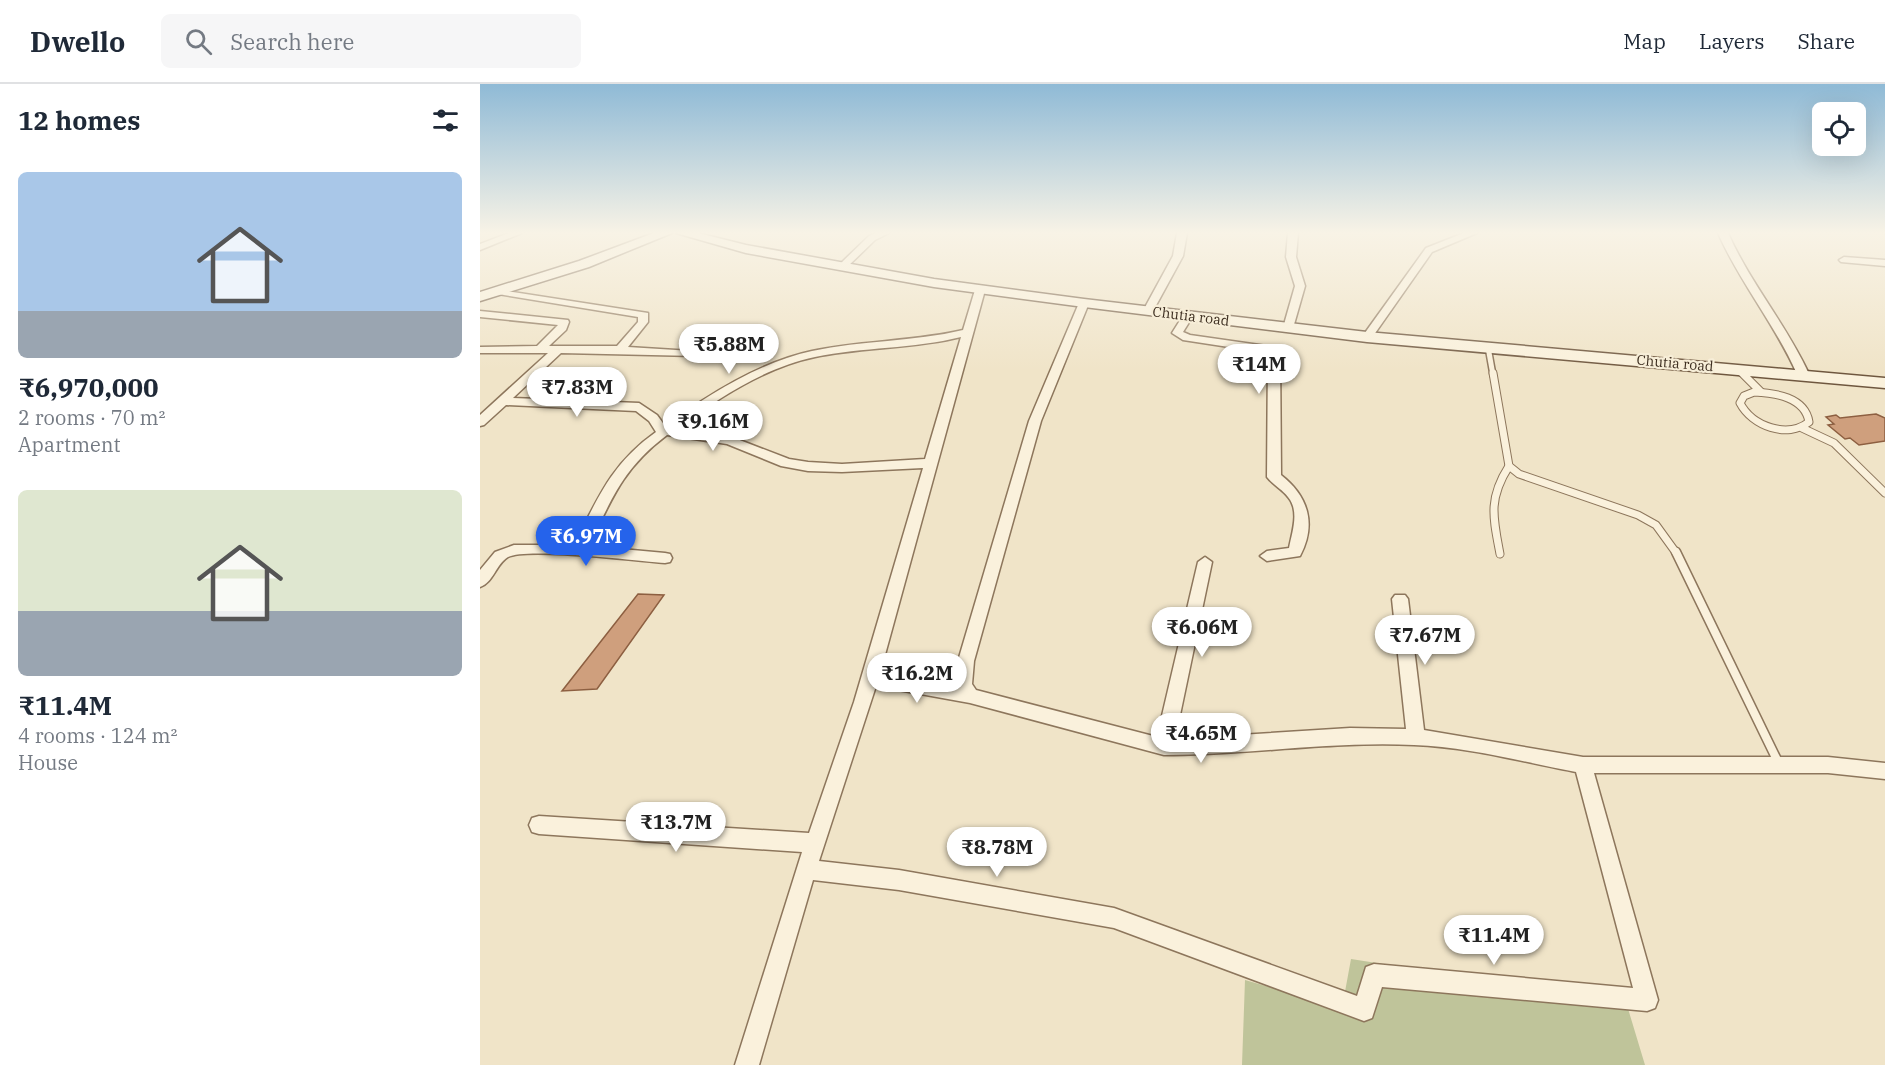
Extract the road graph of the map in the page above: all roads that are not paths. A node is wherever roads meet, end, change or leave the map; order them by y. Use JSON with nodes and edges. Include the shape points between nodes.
{"nodes":[{"id":1,"x":535,"y":279,"type":"edge"},
{"id":2,"x":916,"y":279,"type":"edge"},
{"id":3,"x":1166,"y":279,"type":"edge"},
{"id":4,"x":1298,"y":279,"type":"edge"},
{"id":5,"x":1408,"y":279,"type":"edge"},
{"id":6,"x":1746,"y":279,"type":"edge"},
{"id":7,"x":980,"y":290,"type":"junction"},
{"id":8,"x":487,"y":294,"type":"edge"},
{"id":9,"x":1084,"y":303,"type":"junction"},
{"id":10,"x":1149,"y":311,"type":"junction"},
{"id":11,"x":480,"y":314,"type":"edge"},
{"id":12,"x":1188,"y":316,"type":"junction"},
{"id":13,"x":1288,"y":328,"type":"junction"},
{"id":14,"x":966,"y":333,"type":"junction"},
{"id":15,"x":1367,"y":337,"type":"junction"},
{"id":16,"x":1488,"y":347,"type":"junction"},
{"id":17,"x":480,"y":350,"type":"edge"},
{"id":18,"x":540,"y":350,"type":"junction"},
{"id":19,"x":559,"y":350,"type":"junction"},
{"id":20,"x":620,"y":350,"type":"junction"},
{"id":21,"x":692,"y":354,"type":"dead end"},
{"id":22,"x":1737,"y":368,"type":"junction"},
{"id":23,"x":1803,"y":374,"type":"junction"},
{"id":24,"x":1885,"y":383,"type":"edge"},
{"id":25,"x":1761,"y":392,"type":"junction"},
{"id":26,"x":500,"y":401,"type":"junction"},
{"id":27,"x":480,"y":422,"type":"edge"},
{"id":28,"x":1802,"y":428,"type":"junction"},
{"id":29,"x":662,"y":431,"type":"junction"},
{"id":30,"x":930,"y":463,"type":"junction"},
{"id":31,"x":1509,"y":466,"type":"junction"},
{"id":32,"x":1885,"y":494,"type":"edge"},
{"id":33,"x":579,"y":550,"type":"junction"},
{"id":34,"x":1500,"y":554,"type":"dead end"},
{"id":35,"x":1267,"y":556,"type":"dead end"},
{"id":36,"x":665,"y":558,"type":"dead end"},
{"id":37,"x":1205,"y":562,"type":"dead end"},
{"id":38,"x":480,"y":581,"type":"edge"},
{"id":39,"x":1400,"y":599,"type":"dead end"},
{"id":40,"x":870,"y":678,"type":"junction"},
{"id":41,"x":970,"y":696,"type":"junction"},
{"id":42,"x":1416,"y":737,"type":"junction"},
{"id":43,"x":1164,"y":747,"type":"junction"},
{"id":44,"x":1779,"y":764,"type":"junction"},
{"id":45,"x":1583,"y":765,"type":"junction"},
{"id":46,"x":1885,"y":771,"type":"edge"},
{"id":47,"x":539,"y":825,"type":"dead end"},
{"id":48,"x":815,"y":843,"type":"junction"},
{"id":49,"x":806,"y":869,"type":"junction"},
{"id":50,"x":747,"y":1065,"type":"edge"}],
"edges":[{"from":1,"to":8,"type":"street"},
{"from":2,"to":7,"type":"street","name":"Chutia road"},
{"from":3,"to":10,"type":"street"},
{"from":4,"to":13,"type":"street","via":[[1300,286]]},
{"from":5,"to":15,"type":"street"},
{"from":6,"to":23,"type":"street","via":[[1786,337]]},
{"from":7,"to":9,"type":"street","name":"Chutia road"},
{"from":7,"to":14,"type":"street"},
{"from":8,"to":20,"type":"street","via":[[644,315],[643,322]]},
{"from":9,"to":10,"type":"street","name":"Chutia road"},
{"from":9,"to":41,"type":"street","via":[[1035,422],[1017,484],[966,661],[963,685]]},
{"from":10,"to":12,"type":"street","name":"Chutia road"},
{"from":11,"to":18,"type":"street","via":[[564,322]]},
{"from":12,"to":13,"type":"street","name":"Chutia road"},
{"from":12,"to":35,"type":"street","via":[[1177,333],[1187,338],[1274,350],[1274,477],[1292,489],[1303,512],[1295,552]]},
{"from":13,"to":15,"type":"street","name":"Chutia road"},
{"from":14,"to":29,"type":"street","via":[[910,345],[810,354],[789,361]]},
{"from":14,"to":30,"type":"street"},
{"from":15,"to":16,"type":"street","name":"Chutia road"},
{"from":16,"to":22,"type":"street","name":"Chutia road"},
{"from":16,"to":31,"type":"lane"},
{"from":17,"to":18,"type":"street"},
{"from":18,"to":19,"type":"street"},
{"from":19,"to":20,"type":"street"},
{"from":19,"to":26,"type":"street"},
{"from":20,"to":21,"type":"street"},
{"from":22,"to":23,"type":"street","name":"Chutia road"},
{"from":22,"to":25,"type":"lane"},
{"from":23,"to":24,"type":"street","name":"Chutia road"},
{"from":25,"to":28,"type":"lane","via":[[1785,398],[1805,409],[1810,418]]},
{"from":25,"to":28,"type":"lane","via":[[1741,399],[1741,407],[1749,416],[1771,427]]},
{"from":26,"to":27,"type":"street"},
{"from":26,"to":29,"type":"street","via":[[630,405],[646,411]]},
{"from":28,"to":32,"type":"lane","via":[[1834,443]]},
{"from":29,"to":30,"type":"street","via":[[736,442],[777,460],[800,465]]},
{"from":29,"to":33,"type":"street","via":[[620,472]]},
{"from":30,"to":40,"type":"street"},
{"from":31,"to":34,"type":"lane","via":[[1491,501]]},
{"from":31,"to":44,"type":"lane","via":[[1519,474],[1638,515],[1656,525],[1677,553]]},
{"from":33,"to":36,"type":"street"},
{"from":33,"to":38,"type":"street","via":[[504,552]]},
{"from":37,"to":43,"type":"street"},
{"from":39,"to":42,"type":"street"},
{"from":40,"to":41,"type":"street"},
{"from":40,"to":48,"type":"street"},
{"from":41,"to":43,"type":"street"},
{"from":42,"to":43,"type":"street","via":[[1350,736]]},
{"from":42,"to":45,"type":"street"},
{"from":44,"to":45,"type":"street"},
{"from":44,"to":46,"type":"street"},
{"from":45,"to":49,"type":"street","via":[[1647,1000],[1374,975],[1364,1010],[1114,918],[899,880]]},
{"from":47,"to":48,"type":"street"},
{"from":48,"to":49,"type":"street"},
{"from":49,"to":50,"type":"street"}]}
